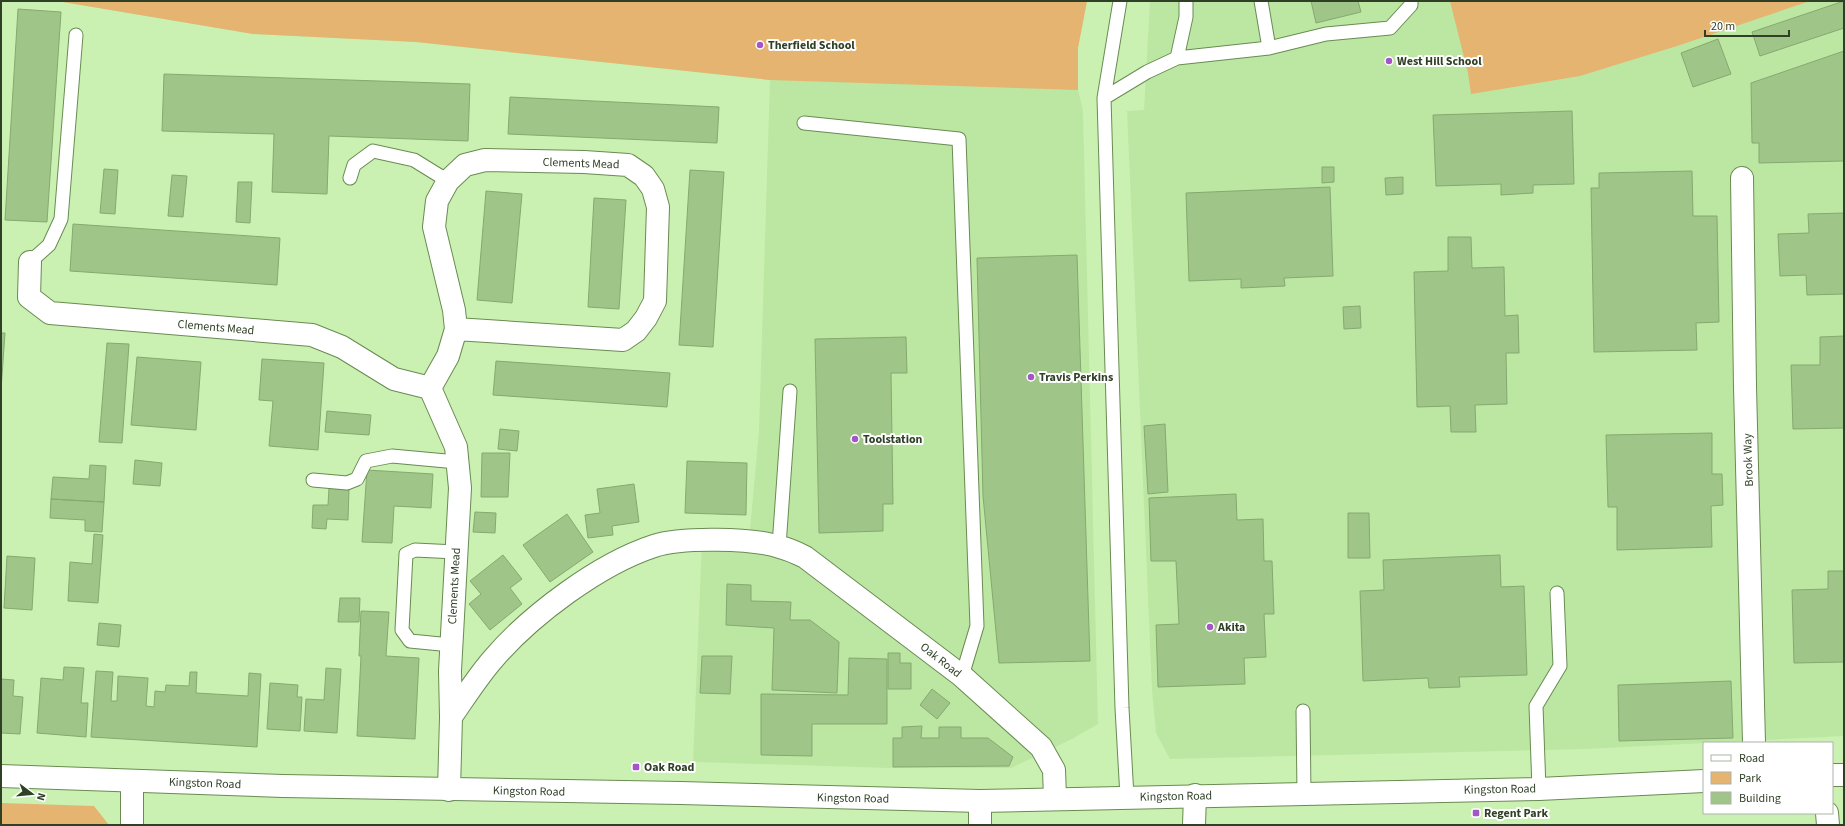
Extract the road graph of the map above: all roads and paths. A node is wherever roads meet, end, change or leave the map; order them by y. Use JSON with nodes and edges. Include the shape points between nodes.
{"nodes":[{"id":1,"x":1120,"y":1,"type":"edge"},
{"id":2,"x":1186,"y":1,"type":"edge"},
{"id":3,"x":1262,"y":1,"type":"edge"},
{"id":4,"x":1411,"y":1,"type":"edge"},
{"id":5,"x":76,"y":35,"type":"dead end"},
{"id":6,"x":1269,"y":48,"type":"junction"},
{"id":7,"x":1178,"y":58,"type":"junction"},
{"id":8,"x":1104,"y":98,"type":"junction"},
{"id":9,"x":804,"y":123,"type":"dead end"},
{"id":10,"x":350,"y":178,"type":"dead end"},
{"id":11,"x":1742,"y":178,"type":"dead end"},
{"id":12,"x":448,"y":181,"type":"junction"},
{"id":13,"x":30,"y":262,"type":"joint"},
{"id":14,"x":456,"y":329,"type":"junction"},
{"id":15,"x":430,"y":388,"type":"junction"},
{"id":16,"x":790,"y":391,"type":"dead end"},
{"id":17,"x":457,"y":462,"type":"junction"},
{"id":18,"x":313,"y":480,"type":"dead end"},
{"id":19,"x":779,"y":546,"type":"junction"},
{"id":20,"x":456,"y":552,"type":"junction"},
{"id":21,"x":1557,"y":593,"type":"dead end"},
{"id":22,"x":451,"y":645,"type":"junction"},
{"id":23,"x":962,"y":676,"type":"junction"},
{"id":24,"x":1303,"y":711,"type":"dead end"},
{"id":25,"x":452,"y":717,"type":"junction"},
{"id":26,"x":1754,"y":742,"type":"edge"},
{"id":27,"x":1833,"y":775,"type":"edge"},
{"id":28,"x":1844,"y":775,"type":"edge"},
{"id":29,"x":1,"y":776,"type":"edge"},
{"id":30,"x":132,"y":781,"type":"junction"},
{"id":31,"x":1703,"y":781,"type":"edge"},
{"id":32,"x":1539,"y":789,"type":"junction"},
{"id":33,"x":449,"y":790,"type":"junction"},
{"id":34,"x":1304,"y":794,"type":"junction"},
{"id":35,"x":1195,"y":795,"type":"junction"},
{"id":36,"x":1127,"y":797,"type":"junction"},
{"id":37,"x":1055,"y":798,"type":"junction"},
{"id":38,"x":980,"y":801,"type":"junction"},
{"id":39,"x":1827,"y":814,"type":"edge"},
{"id":40,"x":132,"y":825,"type":"edge"},
{"id":41,"x":980,"y":825,"type":"edge"},
{"id":42,"x":1194,"y":825,"type":"edge"},
{"id":43,"x":1828,"y":825,"type":"edge"}],
"edges":[{"from":1,"to":8,"type":"lane"},
{"from":2,"to":7,"type":"lane","via":[[1186,17]]},
{"from":3,"to":6,"type":"lane"},
{"from":4,"to":6,"type":"lane","via":[[1411,5],[1390,28],[1326,34]]},
{"from":5,"to":13,"type":"lane","via":[[61,220],[48,245]]},
{"from":6,"to":7,"type":"lane"},
{"from":7,"to":8,"type":"lane"},
{"from":8,"to":36,"type":"lane","via":[[1122,708]]},
{"from":9,"to":23,"type":"lane","via":[[959,139],[977,626]]},
{"from":10,"to":12,"type":"lane","via":[[354,165],[373,151],[414,160]]},
{"from":11,"to":26,"type":"street","name":"Brook Way"},
{"from":12,"to":14,"type":"street","name":"Clements Mead","via":[[437,200],[434,227],[454,310]]},
{"from":12,"to":14,"type":"street","name":"Clements Mead","via":[[465,165],[485,160],[628,165],[644,176],[653,189],[658,207],[655,301],[636,331],[623,340]]},
{"from":13,"to":15,"type":"street","name":"Clements Mead","via":[[29,297],[50,313],[312,335],[342,347],[394,379]]},
{"from":14,"to":15,"type":"street","name":"Clements Mead","via":[[448,356]]},
{"from":15,"to":17,"type":"street","name":"Clements Mead","via":[[456,447]]},
{"from":16,"to":19,"type":"lane"},
{"from":17,"to":18,"type":"lane","via":[[392,456],[366,461],[357,479],[347,483]]},
{"from":17,"to":20,"type":"street","name":"Clements Mead","via":[[460,488]]},
{"from":19,"to":23,"type":"street","name":"Oak Road","via":[[805,557]]},
{"from":19,"to":25,"type":"street","name":"Oak Road","via":[[692,540],[654,545],[614,563],[570,592],[522,629],[493,658]]},
{"from":20,"to":22,"type":"street","name":"Clements Mead"},
{"from":20,"to":22,"type":"lane","via":[[415,550],[406,554],[402,630],[410,641]]},
{"from":21,"to":32,"type":"lane","via":[[1560,666],[1536,706]]},
{"from":22,"to":25,"type":"street","name":"Clements Mead"},
{"from":23,"to":37,"type":"street","name":"Oak Road","via":[[1041,747],[1054,770]]},
{"from":24,"to":34,"type":"lane"},
{"from":25,"to":33,"type":"street","name":"Clements Mead"},
{"from":27,"to":28,"type":"street"},
{"from":29,"to":30,"type":"street","name":"Kingston Road"},
{"from":30,"to":33,"type":"street","name":"Kingston Road"},
{"from":30,"to":40,"type":"street"},
{"from":31,"to":32,"type":"street","name":"Kingston Road"},
{"from":32,"to":34,"type":"street","name":"Kingston Road"},
{"from":33,"to":38,"type":"street","name":"Kingston Road"},
{"from":34,"to":35,"type":"street","name":"Kingston Road"},
{"from":35,"to":36,"type":"street","name":"Kingston Road"},
{"from":35,"to":42,"type":"street"},
{"from":36,"to":37,"type":"street","name":"Kingston Road"},
{"from":37,"to":38,"type":"street","name":"Kingston Road"},
{"from":38,"to":41,"type":"street"},
{"from":39,"to":43,"type":"street"}]}
